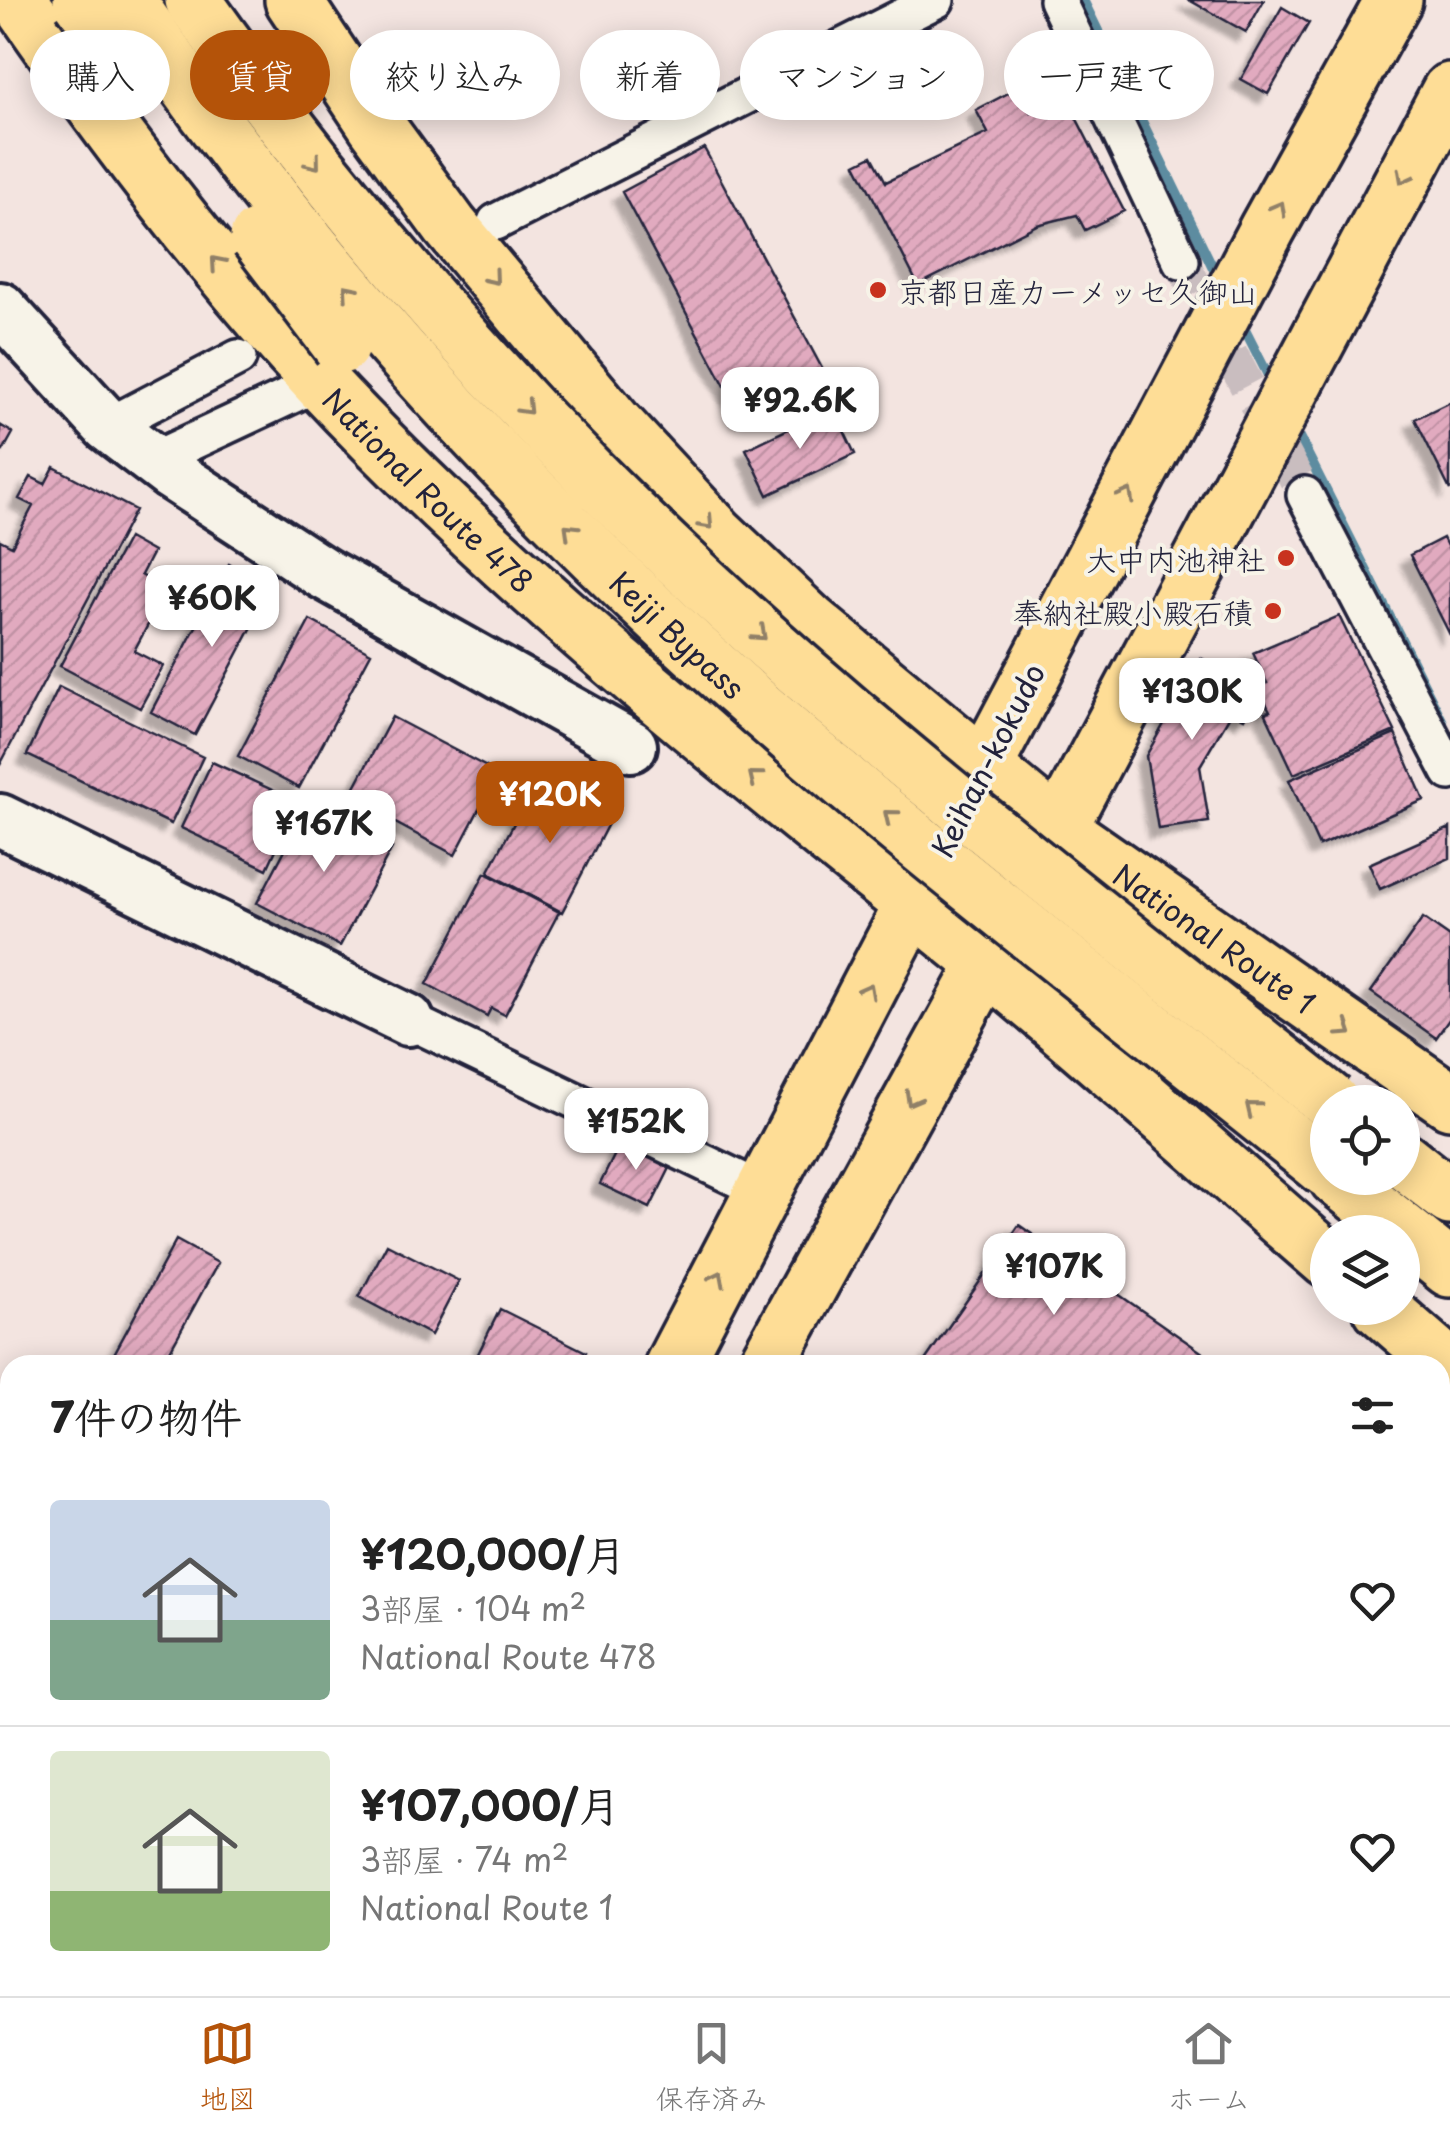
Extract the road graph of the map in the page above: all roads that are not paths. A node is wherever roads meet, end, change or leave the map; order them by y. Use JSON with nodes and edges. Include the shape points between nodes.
{"nodes":[{"id":1,"x":19,"y":0,"type":"edge"},
{"id":2,"x":81,"y":0,"type":"edge"},
{"id":3,"x":127,"y":0,"type":"edge"},
{"id":4,"x":194,"y":0,"type":"edge"},
{"id":5,"x":251,"y":0,"type":"edge"},
{"id":6,"x":293,"y":0,"type":"edge"},
{"id":7,"x":936,"y":0,"type":"edge"},
{"id":8,"x":1057,"y":0,"type":"edge"},
{"id":9,"x":1394,"y":0,"type":"edge"},
{"id":10,"x":1450,"y":90,"type":"edge"},
{"id":11,"x":473,"y":224,"type":"junction"},
{"id":12,"x":1181,"y":261,"type":"tunnel mouth"},
{"id":13,"x":0,"y":308,"type":"edge"},
{"id":14,"x":238,"y":358,"type":"dead end"},
{"id":15,"x":330,"y":364,"type":"junction"},
{"id":16,"x":108,"y":426,"type":"junction"},
{"id":17,"x":153,"y":460,"type":"junction"},
{"id":18,"x":1241,"y":482,"type":"junction"},
{"id":19,"x":1305,"y":495,"type":"tunnel mouth"},
{"id":20,"x":1356,"y":591,"type":"junction"},
{"id":21,"x":631,"y":746,"type":"dead end"},
{"id":22,"x":984,"y":767,"type":"junction"},
{"id":23,"x":1450,"y":772,"type":"edge"},
{"id":24,"x":0,"y":820,"type":"edge"},
{"id":25,"x":1040,"y":842,"type":"junction"},
{"id":26,"x":912,"y":905,"type":"junction"},
{"id":27,"x":986,"y":965,"type":"junction"},
{"id":28,"x":408,"y":1020,"type":"joint"},
{"id":29,"x":1312,"y":1085,"type":"edge"},
{"id":30,"x":1348,"y":1085,"type":"edge"},
{"id":31,"x":1450,"y":1101,"type":"edge"},
{"id":32,"x":1420,"y":1138,"type":"edge"},
{"id":33,"x":1310,"y":1155,"type":"edge"},
{"id":34,"x":1450,"y":1159,"type":"edge"},
{"id":35,"x":1420,"y":1173,"type":"edge"},
{"id":36,"x":764,"y":1191,"type":"junction"},
{"id":37,"x":1358,"y":1195,"type":"edge"},
{"id":38,"x":1450,"y":1197,"type":"edge"},
{"id":39,"x":1310,"y":1244,"type":"edge"},
{"id":40,"x":1450,"y":1268,"type":"edge"},
{"id":41,"x":1400,"y":1325,"type":"edge"},
{"id":42,"x":678,"y":1355,"type":"edge"},
{"id":43,"x":772,"y":1355,"type":"edge"},
{"id":44,"x":1432,"y":1355,"type":"edge"}],
"edges":[{"from":15,"to":1,"type":"highway","name":"National Route 478","one_way":true,"via":[[196,238]]},
{"from":2,"to":15,"type":"highway","bridge":true},
{"from":33,"to":3,"type":"highway","name":"Keiji Bypass","one_way":true,"bridge":true,"via":[[810,751],[661,618],[423,377],[228,142]]},
{"from":4,"to":25,"type":"highway","name":"Keiji Bypass","one_way":true,"bridge":true,"via":[[379,245],[590,474],[842,707]]},
{"from":5,"to":11,"type":"highway","via":[[326,90]]},
{"from":6,"to":11,"type":"highway","via":[[376,125]]},
{"from":7,"to":11,"type":"street","via":[[621,162],[596,149]]},
{"from":8,"to":12,"type":"street"},
{"from":22,"to":9,"type":"highway","name":"Keihan-kokudo","one_way":true},
{"from":10,"to":18,"type":"highway","one_way":true},
{"from":11,"to":22,"type":"highway","one_way":true,"via":[[615,424],[717,534],[810,622]]},
{"from":13,"to":16,"type":"street"},
{"from":14,"to":16,"type":"street"},
{"from":15,"to":17,"type":"street"},
{"from":26,"to":15,"type":"highway","name":"National Route 478","one_way":true,"via":[[725,753],[482,540]]},
{"from":16,"to":17,"type":"street"},
{"from":17,"to":21,"type":"street","via":[[324,574]]},
{"from":18,"to":20,"type":"street","via":[[1280,496]]},
{"from":18,"to":25,"type":"highway"},
{"from":19,"to":20,"type":"street"},
{"from":20,"to":23,"type":"street"},
{"from":22,"to":25,"type":"highway","name":"National Route 1"},
{"from":22,"to":26,"type":"highway","name":"Keihan-kokudo"},
{"from":24,"to":28,"type":"street"},
{"from":25,"to":27,"type":"highway"},
{"from":25,"to":29,"type":"highway","name":"Keiji Bypass","bridge":true},
{"from":25,"to":30,"type":"highway","bridge":true},
{"from":25,"to":31,"type":"highway","name":"National Route 1","one_way":true},
{"from":26,"to":27,"type":"highway"},
{"from":36,"to":26,"type":"highway","name":"Keihan-kokudo","one_way":true},
{"from":27,"to":39,"type":"highway"},
{"from":27,"to":43,"type":"highway","one_way":true},
{"from":28,"to":36,"type":"street"},
{"from":32,"to":34,"type":"highway"},
{"from":35,"to":38,"type":"highway"},
{"from":42,"to":36,"type":"highway","name":"Keihan-kokudo","one_way":true},
{"from":37,"to":40,"type":"highway"},
{"from":41,"to":44,"type":"highway"}]}
